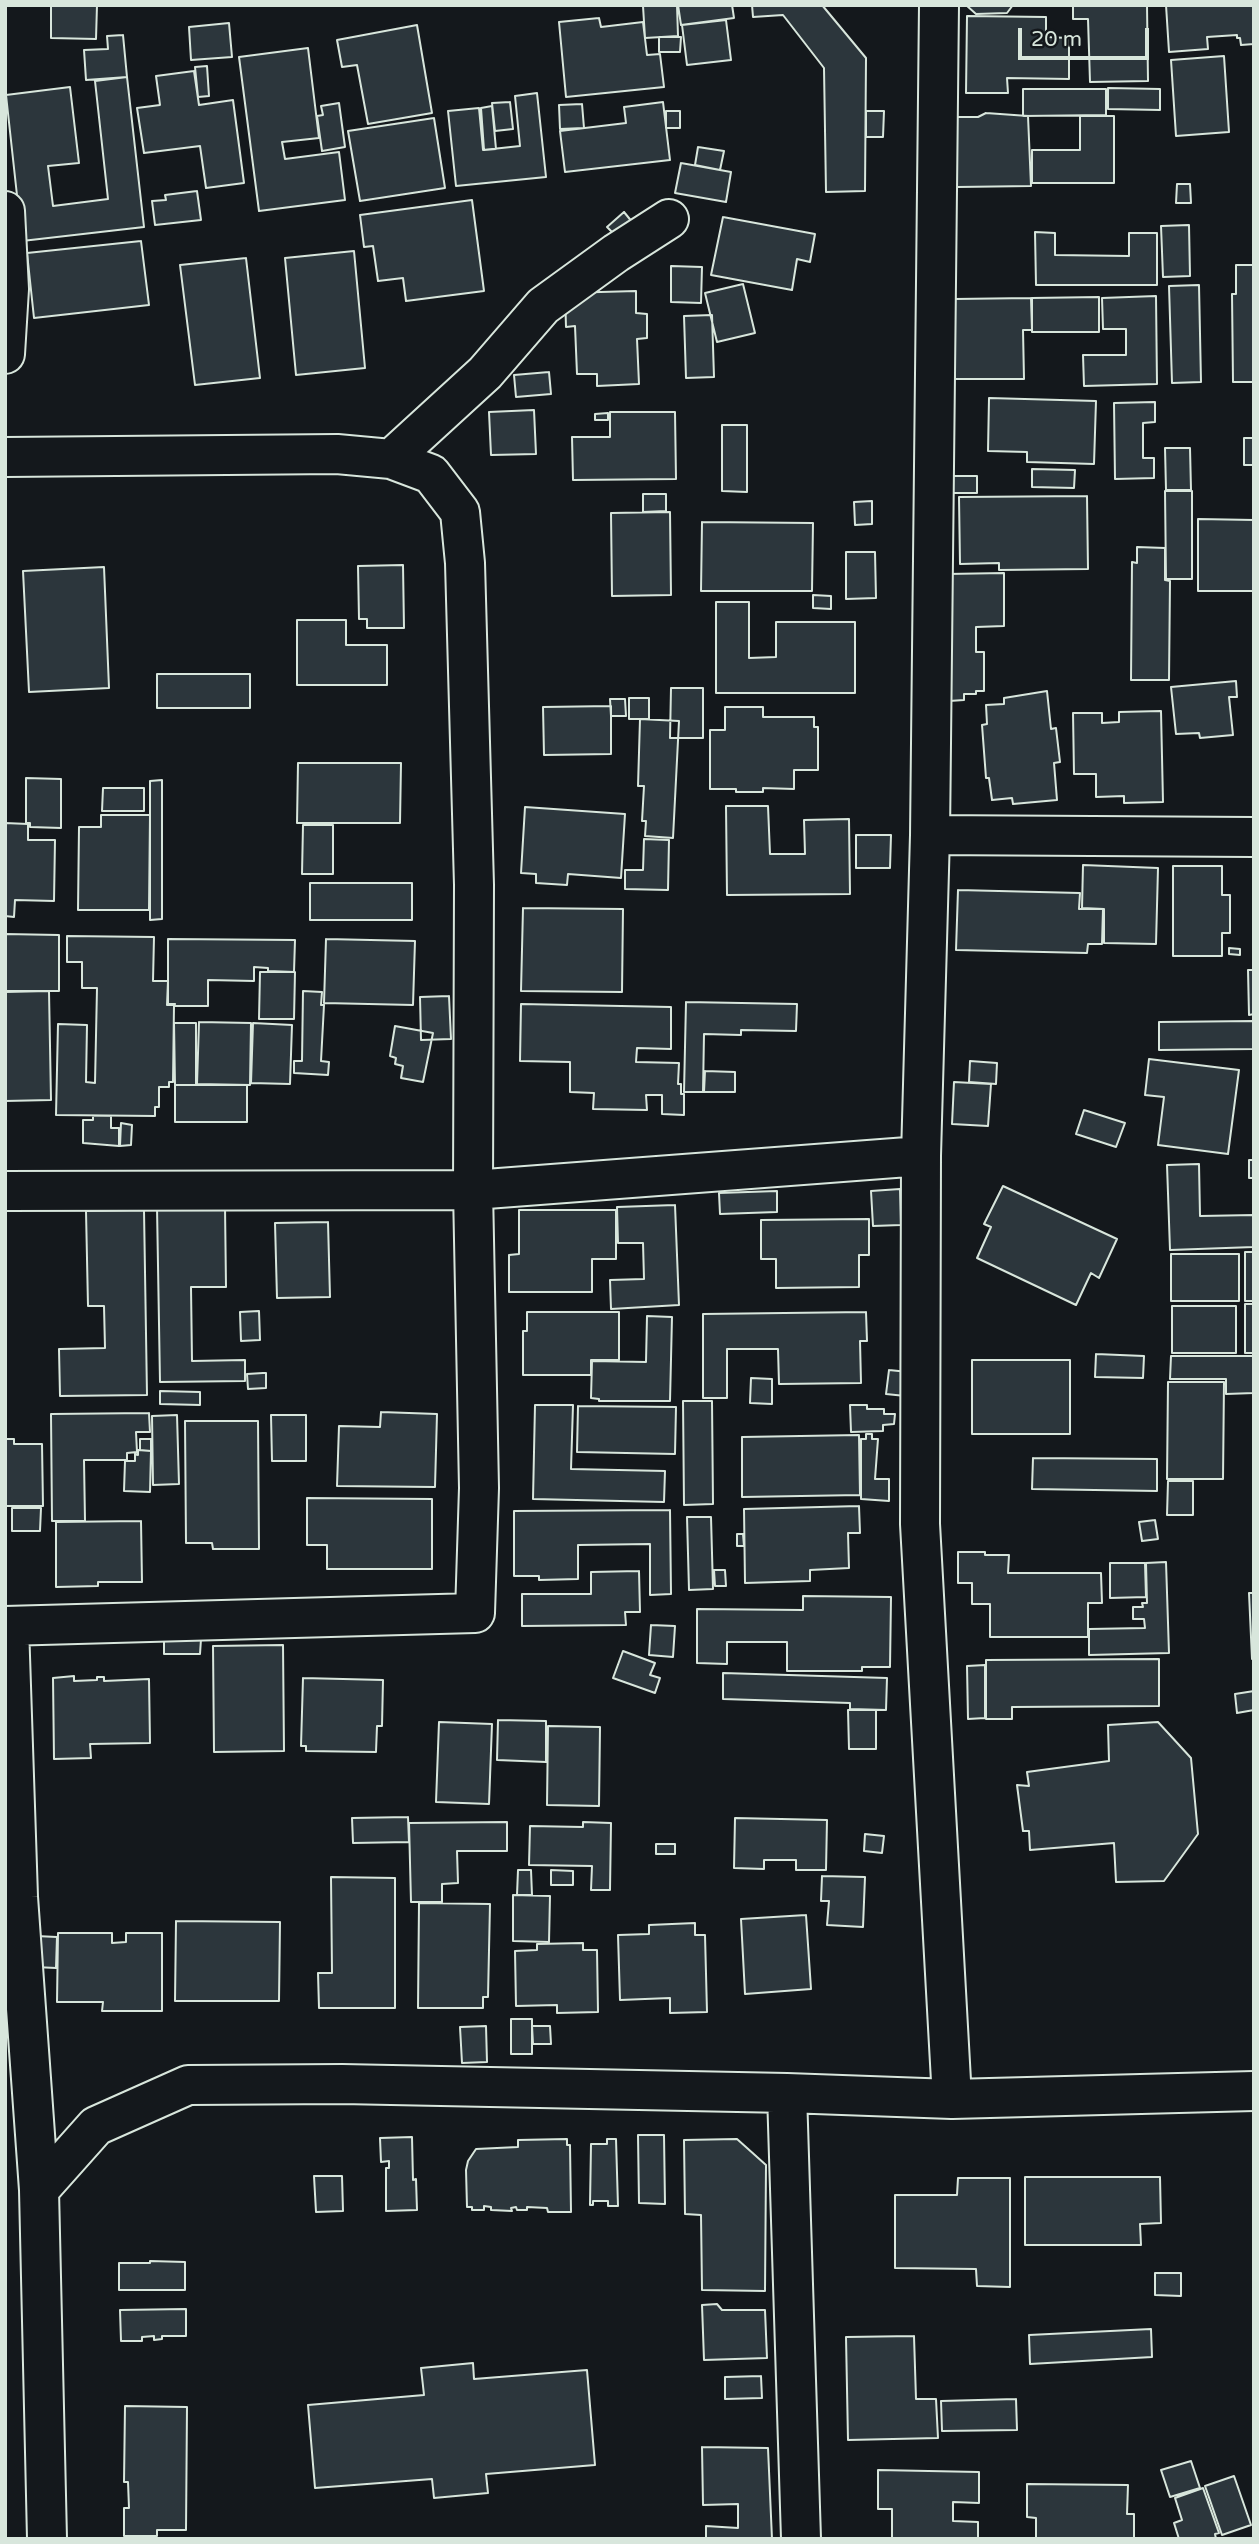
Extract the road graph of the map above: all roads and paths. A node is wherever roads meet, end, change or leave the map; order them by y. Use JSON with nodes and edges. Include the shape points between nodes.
{"nodes":[{"id":1,"x":939,"y":5,"type":"edge"},
{"id":2,"x":5,"y":211,"type":"edge"},
{"id":3,"x":669,"y":219,"type":"dead end"},
{"id":4,"x":5,"y":354,"type":"edge"},
{"id":5,"x":5,"y":457,"type":"edge"},
{"id":6,"x":391,"y":459,"type":"junction"},
{"id":7,"x":930,"y":835,"type":"junction"},
{"id":8,"x":1254,"y":837,"type":"edge"},
{"id":9,"x":921,"y":1156,"type":"junction"},
{"id":10,"x":473,"y":1190,"type":"junction"},
{"id":11,"x":5,"y":1191,"type":"edge"},
{"id":12,"x":7,"y":1626,"type":"edge"},
{"id":13,"x":1254,"y":2091,"type":"edge"},
{"id":14,"x":787,"y":2093,"type":"junction"},
{"id":15,"x":952,"y":2099,"type":"junction"},
{"id":16,"x":39,"y":2190,"type":"junction"},
{"id":17,"x":47,"y":2539,"type":"edge"},
{"id":18,"x":801,"y":2539,"type":"edge"}],
"edges":[{"from":1,"to":7,"type":"street"},
{"from":2,"to":4,"type":"street","via":[[9,289]]},
{"from":3,"to":6,"type":"street","via":[[543,306],[485,373]]},
{"from":5,"to":6,"type":"street","via":[[337,454]]},
{"from":6,"to":10,"type":"street","via":[[431,474],[460,512],[474,885]]},
{"from":7,"to":8,"type":"street"},
{"from":7,"to":9,"type":"street"},
{"from":9,"to":10,"type":"street"},
{"from":9,"to":15,"type":"street","via":[[919,1524]]},
{"from":10,"to":11,"type":"street"},
{"from":10,"to":12,"type":"street","via":[[479,1488],[475,1614]]},
{"from":12,"to":16,"type":"street","via":[[18,1897]]},
{"from":13,"to":15,"type":"street"},
{"from":14,"to":15,"type":"street"},
{"from":14,"to":16,"type":"street","via":[[188,2085],[96,2126]]},
{"from":14,"to":18,"type":"street"},
{"from":16,"to":17,"type":"street"}]}
